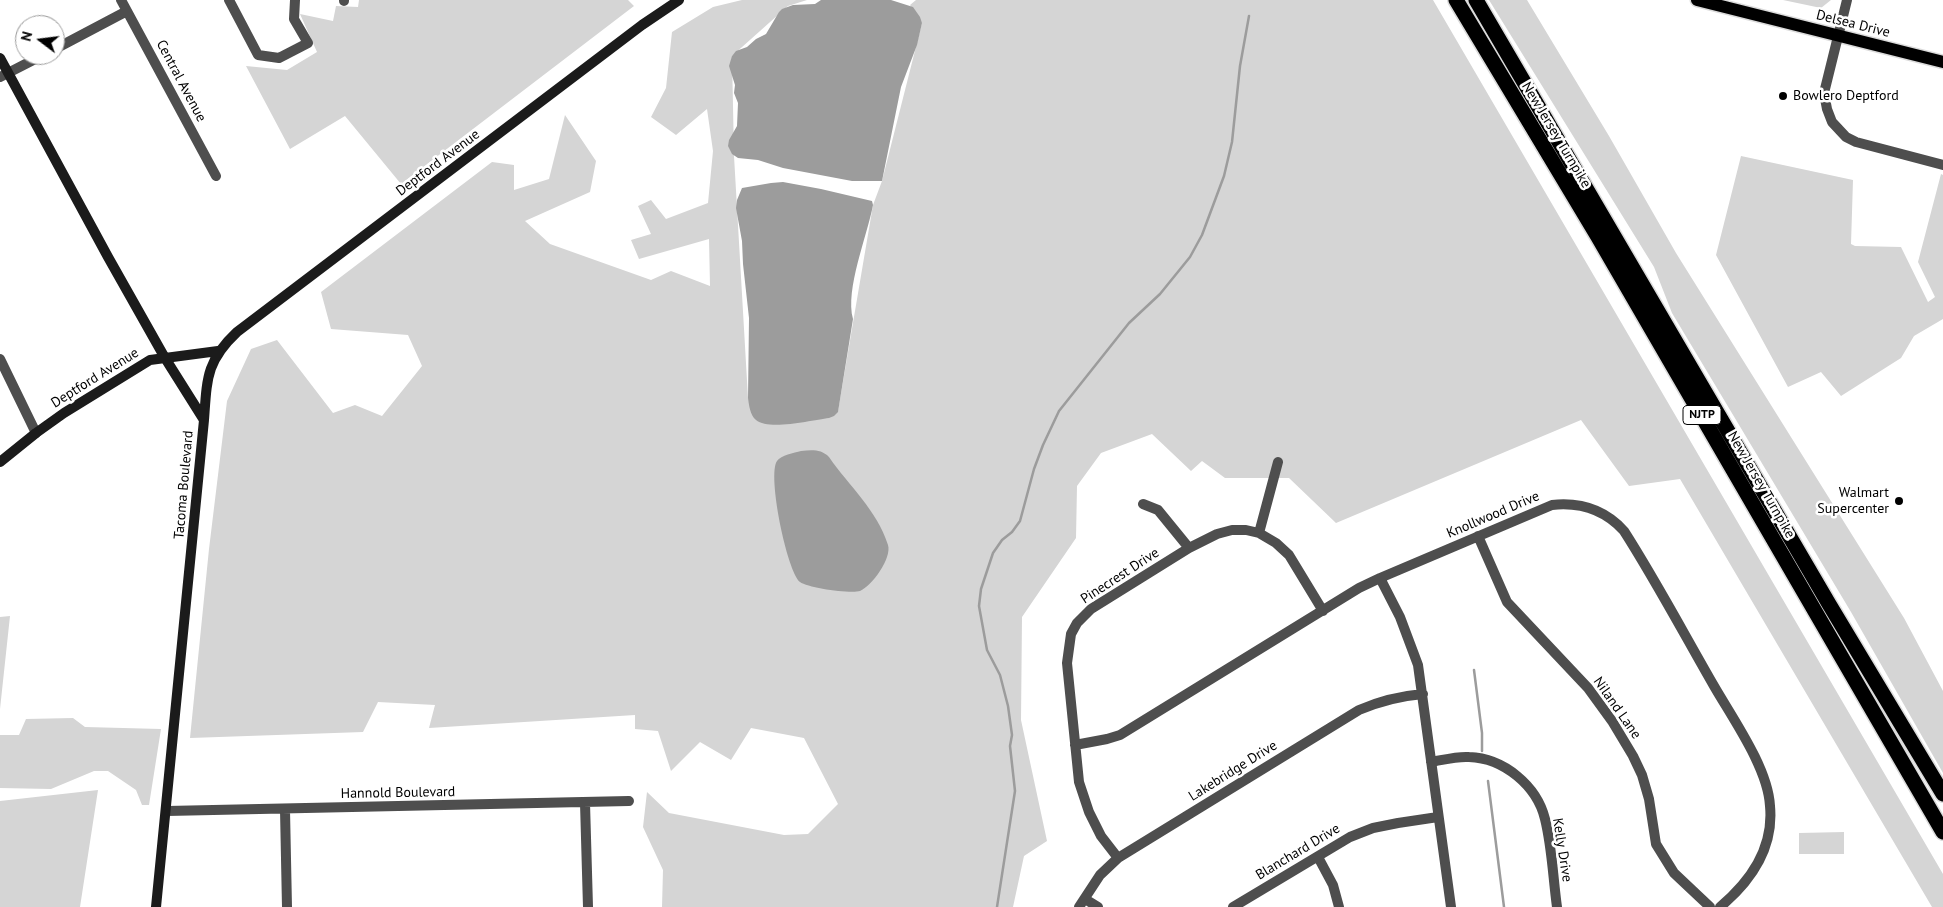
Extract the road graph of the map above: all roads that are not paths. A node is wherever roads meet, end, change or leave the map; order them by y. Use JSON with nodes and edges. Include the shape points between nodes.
{"nodes":[{"id":1,"x":121,"y":0,"type":"edge"},
{"id":2,"x":228,"y":0,"type":"edge"},
{"id":3,"x":295,"y":0,"type":"edge"},
{"id":4,"x":679,"y":0,"type":"edge"},
{"id":5,"x":1456,"y":0,"type":"edge"},
{"id":6,"x":1476,"y":0,"type":"edge"},
{"id":7,"x":1697,"y":0,"type":"edge"},
{"id":8,"x":1847,"y":0,"type":"edge"},
{"id":9,"x":127,"y":11,"type":"junction"},
{"id":10,"x":1838,"y":35,"type":"junction"},
{"id":11,"x":65,"y":44,"type":"edge"},
{"id":12,"x":0,"y":58,"type":"edge"},
{"id":13,"x":1943,"y":62,"type":"edge"},
{"id":14,"x":24,"y":65,"type":"edge"},
{"id":15,"x":4,"y":75,"type":"edge"},
{"id":16,"x":1943,"y":165,"type":"edge"},
{"id":17,"x":216,"y":176,"type":"dead end"},
{"id":18,"x":218,"y":351,"type":"junction"},
{"id":19,"x":165,"y":358,"type":"junction"},
{"id":20,"x":0,"y":359,"type":"edge"},
{"id":21,"x":204,"y":420,"type":"junction"},
{"id":22,"x":36,"y":432,"type":"junction"},
{"id":23,"x":0,"y":462,"type":"edge"},
{"id":24,"x":1278,"y":462,"type":"dead end"},
{"id":25,"x":1143,"y":504,"type":"dead end"},
{"id":26,"x":1259,"y":533,"type":"junction"},
{"id":27,"x":1478,"y":536,"type":"junction"},
{"id":28,"x":1189,"y":548,"type":"junction"},
{"id":29,"x":1380,"y":578,"type":"junction"},
{"id":30,"x":1322,"y":611,"type":"junction"},
{"id":31,"x":1423,"y":694,"type":"junction"},
{"id":32,"x":1075,"y":745,"type":"junction"},
{"id":33,"x":1431,"y":762,"type":"junction"},
{"id":34,"x":1943,"y":794,"type":"edge"},
{"id":35,"x":629,"y":801,"type":"dead end"},
{"id":36,"x":585,"y":803,"type":"junction"},
{"id":37,"x":285,"y":810,"type":"junction"},
{"id":38,"x":167,"y":811,"type":"junction"},
{"id":39,"x":1438,"y":817,"type":"junction"},
{"id":40,"x":1943,"y":832,"type":"edge"},
{"id":41,"x":1318,"y":857,"type":"junction"},
{"id":42,"x":1118,"y":858,"type":"junction"},
{"id":43,"x":1082,"y":903,"type":"edge"},
{"id":44,"x":156,"y":907,"type":"edge"},
{"id":45,"x":287,"y":907,"type":"edge"},
{"id":46,"x":588,"y":907,"type":"edge"},
{"id":47,"x":1098,"y":907,"type":"edge"},
{"id":48,"x":1234,"y":907,"type":"edge"},
{"id":49,"x":1339,"y":907,"type":"edge"},
{"id":50,"x":1451,"y":907,"type":"edge"},
{"id":51,"x":1557,"y":907,"type":"edge"},
{"id":52,"x":1710,"y":907,"type":"edge"},
{"id":53,"x":1720,"y":907,"type":"edge"}],
"edges":[{"from":1,"to":9,"type":"street","name":"Central Avenue"},
{"from":2,"to":3,"type":"street","via":[[258,55],[279,58],[308,43],[294,19]]},
{"from":4,"to":18,"type":"street","name":"Deptford Avenue","via":[[237,332]]},
{"from":5,"to":40,"type":"highway","name":"New Jersey Turnpike","number":"NJTP","via":[[1598,237]]},
{"from":6,"to":34,"type":"highway","name":"New Jersey Turnpike","number":"NJTP"},
{"from":7,"to":10,"type":"main road","name":"Delsea Drive"},
{"from":8,"to":10,"type":"street"},
{"from":9,"to":11,"type":"street"},
{"from":9,"to":17,"type":"street","name":"Central Avenue"},
{"from":10,"to":13,"type":"main road","name":"Delsea Drive"},
{"from":10,"to":16,"type":"street","via":[[1824,92],[1832,122],[1846,137],[1856,142]]},
{"from":12,"to":15,"type":"street","name":"Tacoma Boulevard"},
{"from":14,"to":15,"type":"street"},
{"from":15,"to":19,"type":"street","name":"Tacoma Boulevard"},
{"from":18,"to":19,"type":"street","name":"Deptford Avenue"},
{"from":18,"to":21,"type":"street","name":"Deptford Avenue","via":[[211,365]]},
{"from":19,"to":21,"type":"street","name":"Tacoma Boulevard"},
{"from":19,"to":22,"type":"street","name":"Deptford Avenue","via":[[150,360]]},
{"from":20,"to":22,"type":"street"},
{"from":21,"to":38,"type":"street","name":"Tacoma Boulevard"},
{"from":22,"to":23,"type":"street","name":"Deptford Avenue"},
{"from":24,"to":26,"type":"street"},
{"from":25,"to":28,"type":"street","via":[[1158,510]]},
{"from":26,"to":28,"type":"street","name":"Pinecrest Drive","via":[[1232,530]]},
{"from":26,"to":30,"type":"street","name":"Pinecrest Drive","via":[[1289,555]]},
{"from":27,"to":29,"type":"street","name":"Knollwood Drive"},
{"from":27,"to":52,"type":"street","name":"Niland Lane","via":[[1508,602],[1588,688],[1612,721],[1642,775],[1656,844],[1674,873]]},
{"from":27,"to":53,"type":"street","name":"Knollwood Drive","via":[[1552,505],[1568,503],[1601,512],[1624,531],[1767,783],[1770,822],[1759,865]]},
{"from":28,"to":32,"type":"street","name":"Pinecrest Drive","via":[[1091,609],[1077,623],[1071,634],[1067,663]]},
{"from":29,"to":30,"type":"street","name":"Knollwood Drive"},
{"from":29,"to":31,"type":"street","via":[[1410,642]]},
{"from":30,"to":32,"type":"street","name":"Knollwood Drive","via":[[1120,735]]},
{"from":31,"to":33,"type":"street"},
{"from":31,"to":42,"type":"street","name":"Lakebridge Drive","via":[[1375,703],[1359,710]]},
{"from":32,"to":42,"type":"street","name":"Pinecrest Drive","via":[[1083,797],[1101,836]]},
{"from":33,"to":39,"type":"street"},
{"from":33,"to":51,"type":"street","name":"Kelly Drive","via":[[1469,757],[1489,761],[1517,775],[1528,787],[1545,817]]},
{"from":35,"to":36,"type":"street","name":"Hannold Boulevard"},
{"from":36,"to":37,"type":"street","name":"Hannold Boulevard"},
{"from":36,"to":46,"type":"street"},
{"from":37,"to":38,"type":"street","name":"Hannold Boulevard"},
{"from":37,"to":45,"type":"street"},
{"from":38,"to":44,"type":"street","name":"Tacoma Boulevard"},
{"from":39,"to":41,"type":"street","name":"Blanchard Drive","via":[[1373,828],[1344,840]]},
{"from":39,"to":50,"type":"street"},
{"from":41,"to":48,"type":"street","name":"Blanchard Drive"},
{"from":41,"to":49,"type":"street","via":[[1333,885]]},
{"from":42,"to":43,"type":"street","name":"Lakebridge Drive","via":[[1100,875]]},
{"from":43,"to":47,"type":"street"}]}
